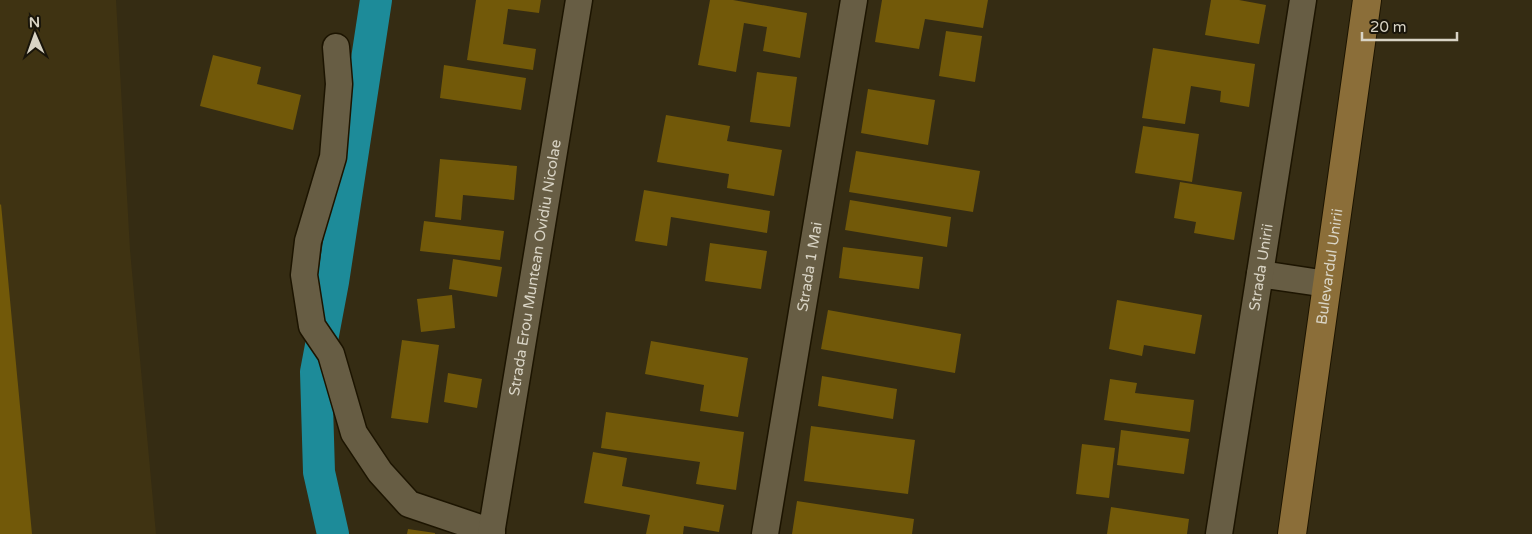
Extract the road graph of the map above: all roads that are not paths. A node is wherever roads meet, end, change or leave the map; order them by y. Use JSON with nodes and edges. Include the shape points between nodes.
{"nodes":[{"id":1,"x":579,"y":0,"type":"edge"},
{"id":2,"x":854,"y":0,"type":"edge"},
{"id":3,"x":1303,"y":0,"type":"edge"},
{"id":4,"x":1367,"y":0,"type":"edge"},
{"id":5,"x":336,"y":47,"type":"dead end"},
{"id":6,"x":1260,"y":274,"type":"junction"},
{"id":7,"x":1328,"y":284,"type":"junction"},
{"id":8,"x":491,"y":533,"type":"edge"},
{"id":9,"x":765,"y":534,"type":"edge"},
{"id":10,"x":1219,"y":534,"type":"edge"},
{"id":11,"x":1292,"y":534,"type":"edge"}],
"edges":[{"from":1,"to":8,"type":"street","name":"Strada Erou Muntean Ovidiu Nicolae"},
{"from":2,"to":9,"type":"street","name":"Strada 1 Mai"},
{"from":3,"to":6,"type":"street","name":"Strada Unirii"},
{"from":4,"to":7,"type":"main road","name":"Bulevardul Unirii"},
{"from":5,"to":8,"type":"street","via":[[338,84],[333,156],[308,241],[304,275],[312,326],[331,354],[354,433],[380,472],[409,504]]},
{"from":6,"to":7,"type":"street"},
{"from":6,"to":10,"type":"street","name":"Strada Unirii"},
{"from":7,"to":11,"type":"main road","name":"Bulevardul Unirii"}]}
